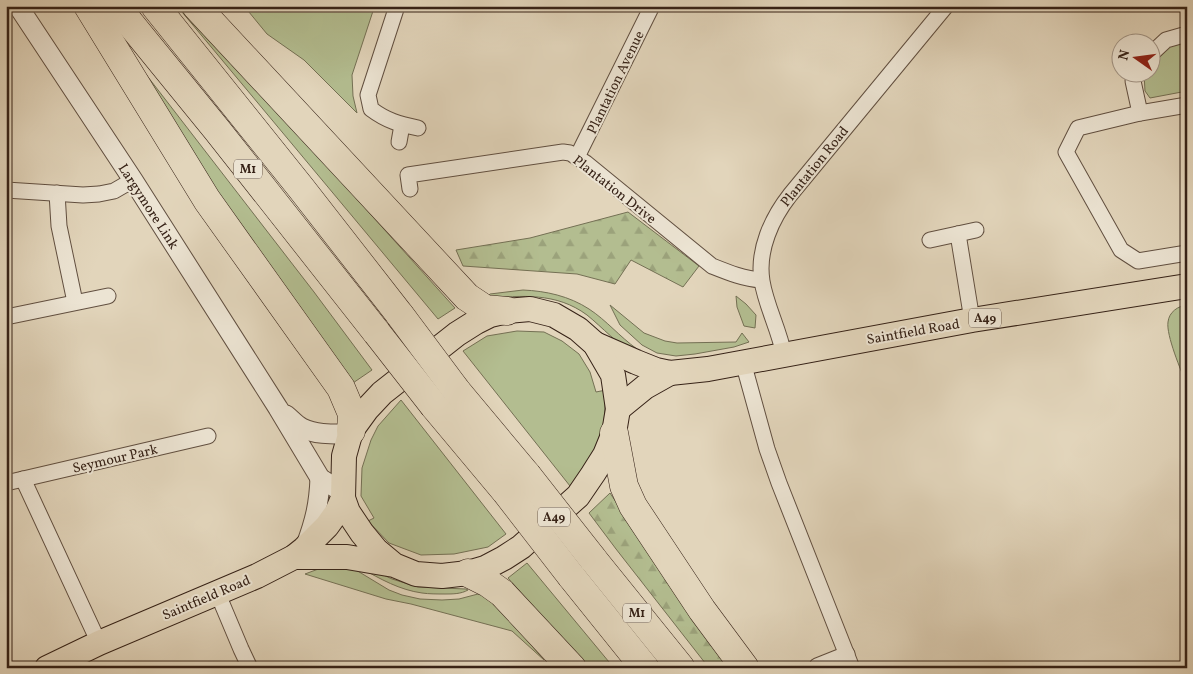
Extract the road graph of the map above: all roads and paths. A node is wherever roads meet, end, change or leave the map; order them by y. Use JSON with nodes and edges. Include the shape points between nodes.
{"nodes":[{"id":1,"x":18,"y":6,"type":"edge"},
{"id":2,"x":88,"y":6,"type":"edge"},
{"id":3,"x":116,"y":6,"type":"edge"},
{"id":4,"x":155,"y":6,"type":"edge"},
{"id":5,"x":196,"y":6,"type":"edge"},
{"id":6,"x":397,"y":6,"type":"edge"},
{"id":7,"x":652,"y":6,"type":"edge"},
{"id":8,"x":946,"y":6,"type":"edge"},
{"id":9,"x":1187,"y":34,"type":"edge"},
{"id":10,"x":1160,"y":46,"type":"edge"},
{"id":11,"x":1133,"y":82,"type":"edge"},
{"id":12,"x":1187,"y":105,"type":"edge"},
{"id":13,"x":1140,"y":113,"type":"junction"},
{"id":14,"x":402,"y":125,"type":"junction"},
{"id":15,"x":418,"y":128,"type":"dead end"},
{"id":16,"x":399,"y":142,"type":"dead end"},
{"id":17,"x":577,"y":157,"type":"junction"},
{"id":18,"x":133,"y":180,"type":"junction"},
{"id":19,"x":410,"y":189,"type":"dead end"},
{"id":20,"x":6,"y":190,"type":"edge"},
{"id":21,"x":57,"y":193,"type":"junction"},
{"id":22,"x":976,"y":230,"type":"dead end"},
{"id":23,"x":958,"y":234,"type":"junction"},
{"id":24,"x":930,"y":240,"type":"dead end"},
{"id":25,"x":1187,"y":253,"type":"edge"},
{"id":26,"x":761,"y":280,"type":"junction"},
{"id":27,"x":1187,"y":286,"type":"edge"},
{"id":28,"x":108,"y":296,"type":"dead end"},
{"id":29,"x":75,"y":302,"type":"junction"},
{"id":30,"x":507,"y":311,"type":"junction"},
{"id":31,"x":6,"y":317,"type":"edge"},
{"id":32,"x":972,"y":320,"type":"junction"},
{"id":33,"x":595,"y":344,"type":"junction"},
{"id":34,"x":784,"y":355,"type":"junction"},
{"id":35,"x":743,"y":362,"type":"junction"},
{"id":36,"x":670,"y":373,"type":"junction"},
{"id":37,"x":278,"y":408,"type":"junction"},
{"id":38,"x":616,"y":421,"type":"junction"},
{"id":39,"x":351,"y":432,"type":"junction"},
{"id":40,"x":208,"y":436,"type":"dead end"},
{"id":41,"x":320,"y":478,"type":"junction"},
{"id":42,"x":23,"y":479,"type":"junction"},
{"id":43,"x":6,"y":483,"type":"edge"},
{"id":44,"x":342,"y":495,"type":"junction"},
{"id":45,"x":299,"y":553,"type":"junction"},
{"id":46,"x":394,"y":565,"type":"junction"},
{"id":47,"x":468,"y":573,"type":"junction"},
{"id":48,"x":217,"y":592,"type":"junction"},
{"id":49,"x":99,"y":643,"type":"junction"},
{"id":50,"x":850,"y":661,"type":"edge"},
{"id":51,"x":817,"y":666,"type":"dead end"},
{"id":52,"x":46,"y":668,"type":"edge"},
{"id":53,"x":250,"y":668,"type":"edge"},
{"id":54,"x":572,"y":668,"type":"edge"},
{"id":55,"x":645,"y":668,"type":"edge"},
{"id":56,"x":681,"y":668,"type":"edge"},
{"id":57,"x":745,"y":668,"type":"edge"}],
"edges":[{"from":1,"to":18,"type":"street","name":"Largymore Link"},
{"from":2,"to":39,"type":"highway","via":[[207,200],[341,388],[352,414]]},
{"from":3,"to":55,"type":"highway","number":"M1","bridge":true},
{"from":4,"to":56,"type":"highway","number":"M1","bridge":true,"via":[[456,390]]},
{"from":5,"to":30,"type":"highway","via":[[466,297],[485,309]]},
{"from":6,"to":14,"type":"street","via":[[368,94],[371,109]]},
{"from":7,"to":17,"type":"street","name":"Plantation Avenue"},
{"from":8,"to":26,"type":"street","name":"Plantation Road","via":[[780,207],[764,248]]},
{"from":9,"to":10,"type":"street","via":[[1166,40]]},
{"from":11,"to":13,"type":"street"},
{"from":12,"to":13,"type":"street"},
{"from":13,"to":25,"type":"street","via":[[1078,128],[1066,152],[1121,250],[1138,261]]},
{"from":14,"to":15,"type":"street"},
{"from":14,"to":16,"type":"street"},
{"from":17,"to":19,"type":"street","name":"Plantation Drive","via":[[563,152],[408,175]]},
{"from":17,"to":26,"type":"street","name":"Plantation Drive","via":[[712,266]]},
{"from":18,"to":21,"type":"street","via":[[114,191],[99,194]]},
{"from":18,"to":37,"type":"street","name":"Largymore Link"},
{"from":20,"to":21,"type":"street"},
{"from":21,"to":29,"type":"street"},
{"from":22,"to":23,"type":"street"},
{"from":23,"to":24,"type":"street"},
{"from":23,"to":32,"type":"street"},
{"from":26,"to":34,"type":"street","name":"Plantation Road"},
{"from":27,"to":32,"type":"main road","name":"Saintfield Road","number":"A49"},
{"from":28,"to":29,"type":"street"},
{"from":29,"to":31,"type":"street"},
{"from":30,"to":33,"type":"main road","number":"A49","via":[[530,309],[554,315]]},
{"from":30,"to":39,"type":"main road","number":"A49","via":[[490,315],[457,334],[382,393]]},
{"from":32,"to":34,"type":"main road","name":"Saintfield Road","number":"A49"},
{"from":33,"to":36,"type":"main road","name":"Saintfield Road","number":"A49"},
{"from":33,"to":38,"type":"main road","number":"A49","via":[[613,375]]},
{"from":34,"to":35,"type":"main road","name":"Saintfield Road","number":"A49"},
{"from":35,"to":36,"type":"main road","name":"Saintfield Road","number":"A49"},
{"from":35,"to":50,"type":"street","via":[[779,483]]},
{"from":36,"to":38,"type":"main road","name":"Saintfield Road","number":"A49","via":[[645,387]]},
{"from":37,"to":39,"type":"street","name":"Largymore Link","via":[[301,428],[312,432]]},
{"from":37,"to":41,"type":"street","name":"Largymore Link"},
{"from":38,"to":47,"type":"main road","number":"A49","via":[[605,455],[578,496],[521,547],[485,568]]},
{"from":38,"to":57,"type":"highway","via":[[624,486],[633,506]]},
{"from":39,"to":44,"type":"main road","number":"A49","via":[[344,456]]},
{"from":40,"to":42,"type":"street","name":"Seymour Park"},
{"from":41,"to":44,"type":"street","name":"Largymore Link"},
{"from":41,"to":45,"type":"street","via":[[316,518]]},
{"from":42,"to":43,"type":"street","name":"Seymour Park"},
{"from":42,"to":49,"type":"street"},
{"from":44,"to":45,"type":"main road","name":"Saintfield Road","number":"A49","via":[[337,512],[327,526]]},
{"from":44,"to":46,"type":"main road","number":"A49","via":[[348,512],[362,533]]},
{"from":45,"to":46,"type":"main road","number":"A49","via":[[347,556]]},
{"from":45,"to":48,"type":"main road","name":"Saintfield Road","number":"A49","via":[[257,576]]},
{"from":46,"to":47,"type":"main road","number":"A49","via":[[416,574]]},
{"from":47,"to":54,"type":"highway","via":[[502,593]]},
{"from":48,"to":49,"type":"main road","name":"Saintfield Road","number":"A49"},
{"from":48,"to":53,"type":"street"},
{"from":49,"to":52,"type":"main road","name":"Saintfield Road","number":"A49"},
{"from":50,"to":51,"type":"street"}]}
